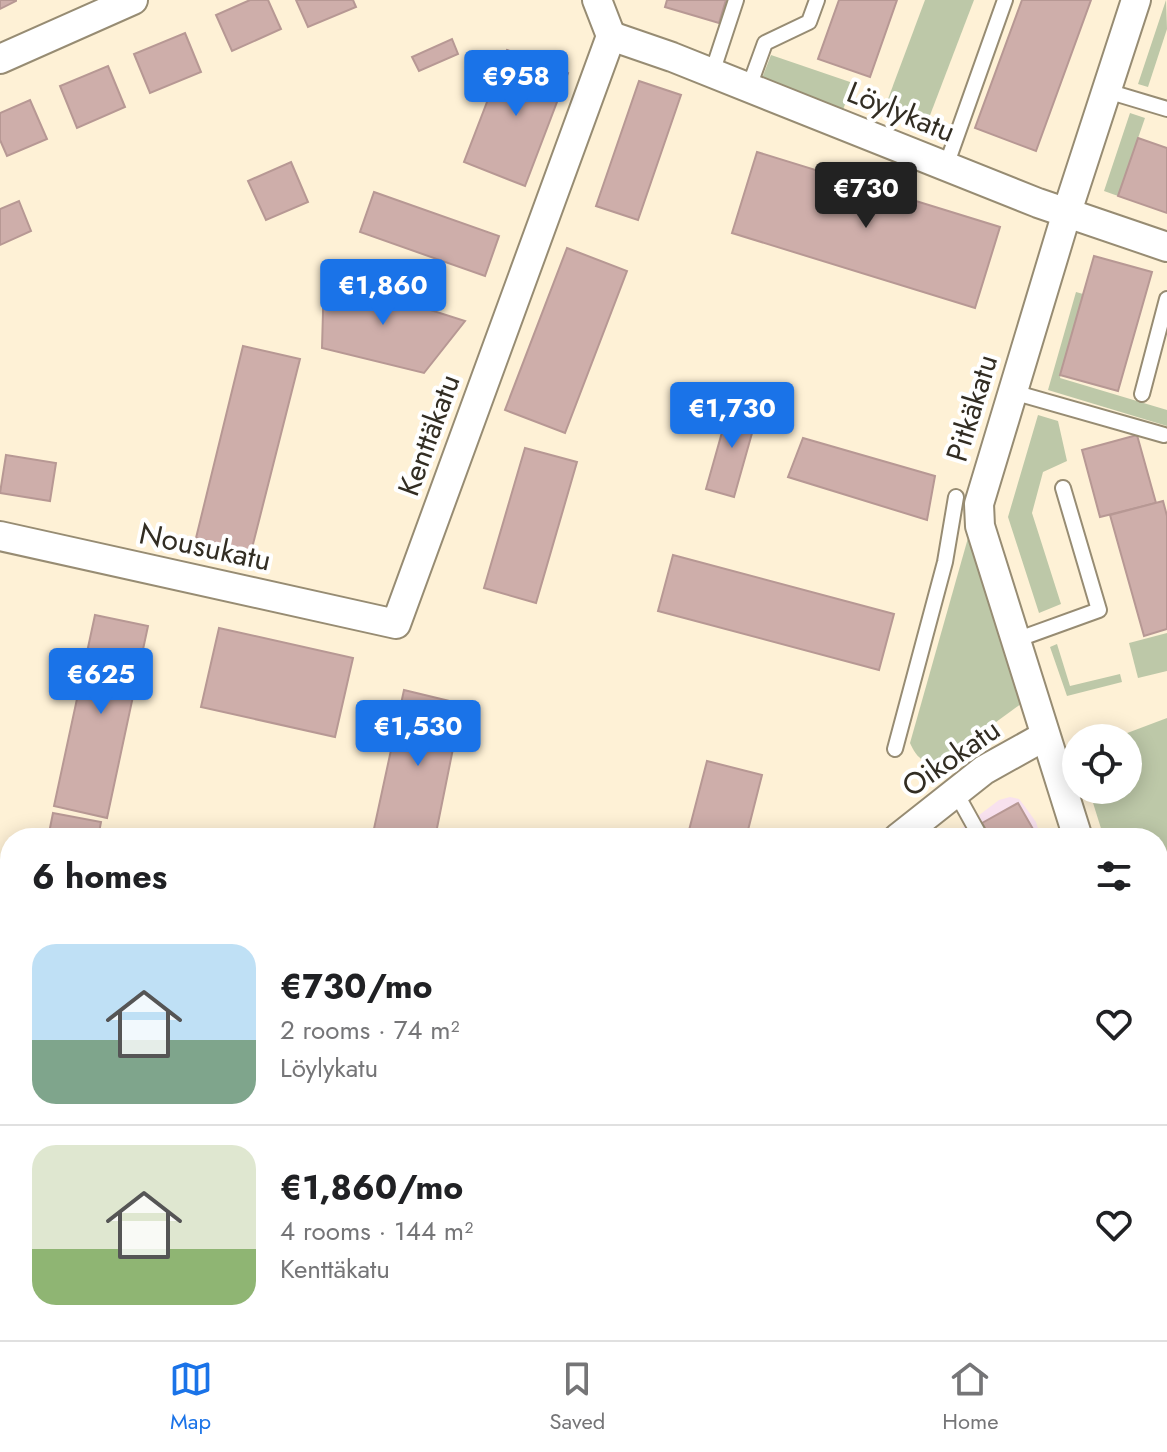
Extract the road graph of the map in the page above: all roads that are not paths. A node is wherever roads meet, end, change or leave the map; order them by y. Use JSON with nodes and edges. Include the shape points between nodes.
{"nodes":[{"id":1,"x":133,"y":0,"type":"edge"},
{"id":2,"x":597,"y":0,"type":"edge"},
{"id":3,"x":736,"y":0,"type":"edge"},
{"id":4,"x":817,"y":0,"type":"edge"},
{"id":5,"x":1005,"y":0,"type":"edge"},
{"id":6,"x":1136,"y":0,"type":"edge"},
{"id":7,"x":611,"y":36,"type":"junction"},
{"id":8,"x":0,"y":59,"type":"edge"},
{"id":9,"x":712,"y":73,"type":"junction"},
{"id":10,"x":749,"y":87,"type":"junction"},
{"id":11,"x":1107,"y":91,"type":"junction"},
{"id":12,"x":1167,"y":109,"type":"edge"},
{"id":13,"x":946,"y":166,"type":"junction"},
{"id":14,"x":1067,"y":212,"type":"junction"},
{"id":15,"x":1167,"y":247,"type":"edge"},
{"id":16,"x":1167,"y":299,"type":"edge"},
{"id":17,"x":1013,"y":392,"type":"junction"},
{"id":18,"x":1142,"y":394,"type":"dead end"},
{"id":19,"x":1164,"y":435,"type":"dead end"},
{"id":20,"x":1063,"y":488,"type":"dead end"},
{"id":21,"x":956,"y":497,"type":"dead end"},
{"id":22,"x":0,"y":536,"type":"edge"},
{"id":23,"x":396,"y":624,"type":"joint"},
{"id":24,"x":1016,"y":640,"type":"junction"},
{"id":25,"x":1045,"y":736,"type":"junction"},
{"id":26,"x":895,"y":749,"type":"dead end"},
{"id":27,"x":956,"y":793,"type":"junction"},
{"id":28,"x":911,"y":828,"type":"edge"},
{"id":29,"x":975,"y":828,"type":"edge"},
{"id":30,"x":1075,"y":828,"type":"edge"}],
"edges":[{"from":1,"to":8,"type":"street"},
{"from":2,"to":7,"type":"street"},
{"from":3,"to":9,"type":"lane"},
{"from":4,"to":10,"type":"lane","via":[[809,22],[765,43]]},
{"from":5,"to":13,"type":"lane"},
{"from":6,"to":11,"type":"street","name":"Pitkäkatu"},
{"from":7,"to":9,"type":"street","name":"Löylykatu"},
{"from":7,"to":23,"type":"street","name":"Kenttäkatu"},
{"from":9,"to":10,"type":"street","name":"Löylykatu"},
{"from":10,"to":13,"type":"street","name":"Löylykatu"},
{"from":11,"to":12,"type":"lane"},
{"from":11,"to":14,"type":"street","name":"Pitkäkatu"},
{"from":13,"to":14,"type":"street","name":"Löylykatu"},
{"from":14,"to":15,"type":"street","name":"Löylykatu"},
{"from":14,"to":17,"type":"street","name":"Pitkäkatu"},
{"from":16,"to":18,"type":"lane"},
{"from":17,"to":19,"type":"lane"},
{"from":17,"to":24,"type":"street","name":"Pitkäkatu","via":[[979,504],[980,526]]},
{"from":20,"to":24,"type":"lane","via":[[1099,610]]},
{"from":21,"to":26,"type":"lane","via":[[945,562]]},
{"from":22,"to":23,"type":"street","name":"Nousukatu"},
{"from":24,"to":25,"type":"street","name":"Pitkäkatu"},
{"from":25,"to":27,"type":"street","name":"Oikokatu","via":[[984,770]]},
{"from":25,"to":30,"type":"street","name":"Pitkäkatu"},
{"from":27,"to":28,"type":"street","name":"Oikokatu"},
{"from":27,"to":29,"type":"lane"}]}
